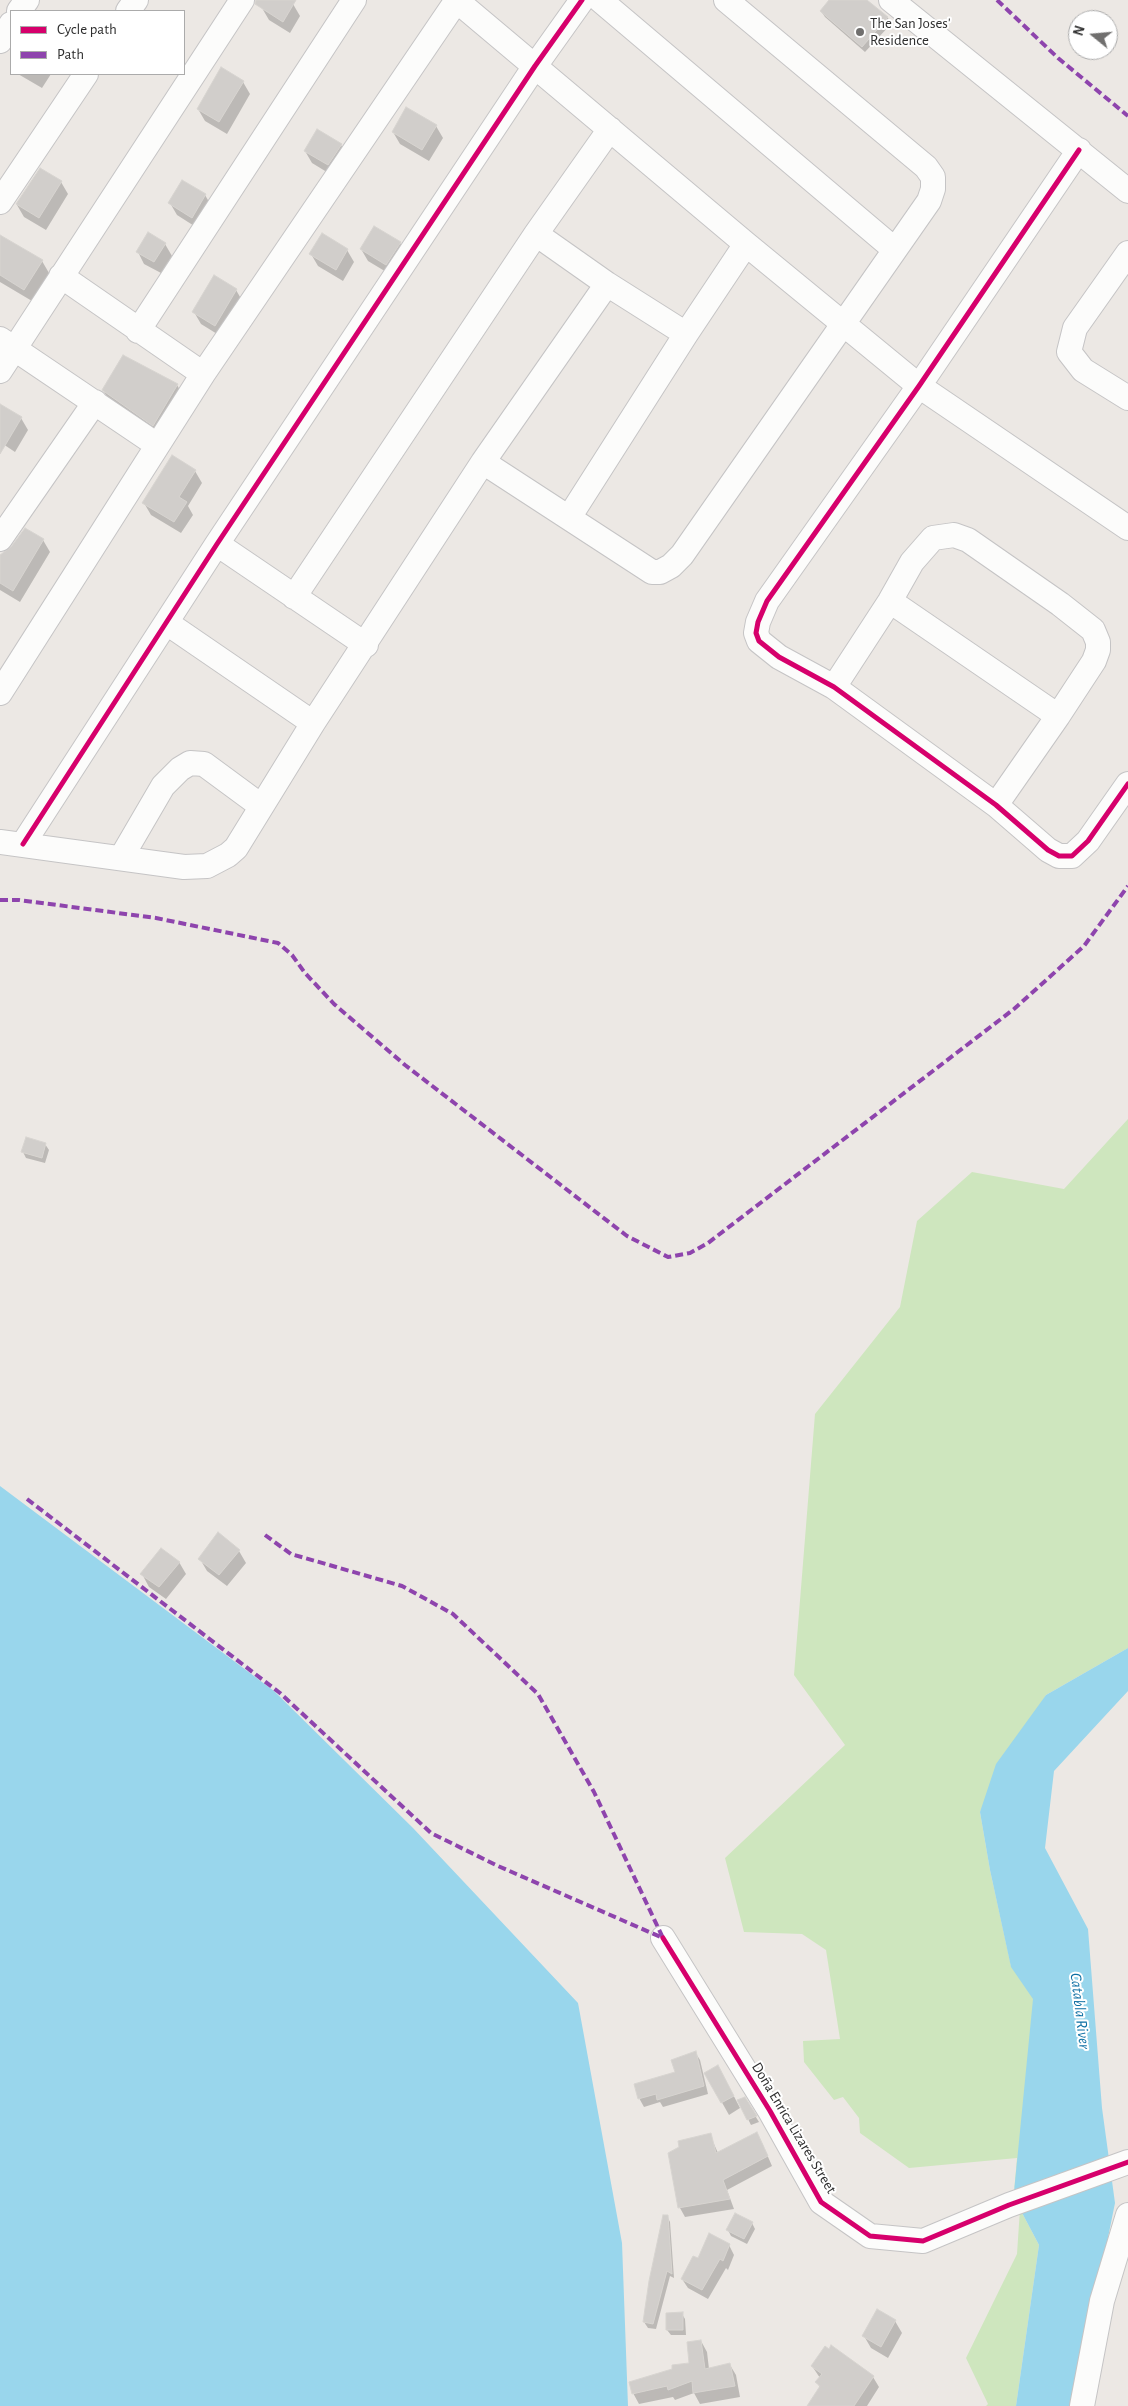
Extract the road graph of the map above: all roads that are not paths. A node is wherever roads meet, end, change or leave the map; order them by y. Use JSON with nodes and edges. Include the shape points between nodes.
{"nodes":[{"id":1,"x":242,"y":0,"type":"edge"},
{"id":2,"x":354,"y":0,"type":"edge"},
{"id":3,"x":457,"y":0,"type":"edge"},
{"id":4,"x":582,"y":0,"type":"edge"},
{"id":5,"x":600,"y":0,"type":"edge"},
{"id":6,"x":726,"y":0,"type":"edge"},
{"id":7,"x":891,"y":0,"type":"edge"},
{"id":8,"x":10,"y":26,"type":"edge"},
{"id":9,"x":0,"y":41,"type":"edge"},
{"id":10,"x":535,"y":66,"type":"junction"},
{"id":11,"x":85,"y":75,"type":"edge"},
{"id":12,"x":610,"y":129,"type":"junction"},
{"id":13,"x":1079,"y":150,"type":"junction"},
{"id":14,"x":1128,"y":191,"type":"edge"},
{"id":15,"x":0,"y":202,"type":"edge"},
{"id":16,"x":536,"y":234,"type":"junction"},
{"id":17,"x":746,"y":244,"type":"junction"},
{"id":18,"x":894,"y":249,"type":"junction"},
{"id":19,"x":1128,"y":253,"type":"edge"},
{"id":20,"x":61,"y":276,"type":"junction"},
{"id":21,"x":607,"y":284,"type":"junction"},
{"id":22,"x":842,"y":323,"type":"junction"},
{"id":23,"x":138,"y":331,"type":"junction"},
{"id":24,"x":686,"y":334,"type":"junction"},
{"id":25,"x":8,"y":344,"type":"edge"},
{"id":26,"x":0,"y":371,"type":"edge"},
{"id":27,"x":203,"y":374,"type":"junction"},
{"id":28,"x":919,"y":386,"type":"junction"},
{"id":29,"x":1128,"y":398,"type":"edge"},
{"id":30,"x":95,"y":402,"type":"junction"},
{"id":31,"x":157,"y":445,"type":"junction"},
{"id":32,"x":484,"y":462,"type":"junction"},
{"id":33,"x":570,"y":516,"type":"junction"},
{"id":34,"x":1128,"y":528,"type":"edge"},
{"id":35,"x":0,"y":539,"type":"edge"},
{"id":36,"x":217,"y":544,"type":"junction"},
{"id":37,"x":294,"y":597,"type":"junction"},
{"id":38,"x":890,"y":601,"type":"junction"},
{"id":39,"x":167,"y":623,"type":"junction"},
{"id":40,"x":366,"y":645,"type":"junction"},
{"id":41,"x":834,"y":686,"type":"junction"},
{"id":42,"x":0,"y":693,"type":"edge"},
{"id":43,"x":1058,"y":716,"type":"junction"},
{"id":44,"x":314,"y":723,"type":"junction"},
{"id":45,"x":1128,"y":784,"type":"edge"},
{"id":46,"x":996,"y":805,"type":"junction"},
{"id":47,"x":261,"y":806,"type":"junction"},
{"id":48,"x":11,"y":843,"type":"edge"},
{"id":49,"x":121,"y":858,"type":"junction"},
{"id":50,"x":663,"y":1938,"type":"dead end"},
{"id":51,"x":1124,"y":2163,"type":"edge"},
{"id":52,"x":1128,"y":2214,"type":"edge"},
{"id":53,"x":1082,"y":2406,"type":"edge"}],
"edges":[{"from":1,"to":20,"type":"street"},
{"from":2,"to":23,"type":"street"},
{"from":3,"to":10,"type":"street"},
{"from":3,"to":27,"type":"street"},
{"from":4,"to":10,"type":"street"},
{"from":5,"to":18,"type":"street"},
{"from":6,"to":18,"type":"street","via":[[926,167],[932,177],[929,200]]},
{"from":7,"to":13,"type":"street"},
{"from":8,"to":9,"type":"street"},
{"from":10,"to":12,"type":"street"},
{"from":10,"to":36,"type":"street"},
{"from":11,"to":15,"type":"street"},
{"from":12,"to":16,"type":"street"},
{"from":12,"to":17,"type":"street"},
{"from":13,"to":14,"type":"street"},
{"from":13,"to":28,"type":"street"},
{"from":16,"to":21,"type":"street"},
{"from":16,"to":37,"type":"street"},
{"from":17,"to":22,"type":"street"},
{"from":17,"to":24,"type":"street"},
{"from":18,"to":22,"type":"street"},
{"from":19,"to":29,"type":"street","via":[[1075,328],[1069,352],[1083,370]]},
{"from":20,"to":23,"type":"street"},
{"from":20,"to":25,"type":"street"},
{"from":21,"to":24,"type":"street"},
{"from":21,"to":32,"type":"street"},
{"from":22,"to":28,"type":"street"},
{"from":22,"to":33,"type":"street","via":[[682,555],[671,566],[652,572]]},
{"from":23,"to":27,"type":"street"},
{"from":24,"to":33,"type":"street"},
{"from":25,"to":26,"type":"street"},
{"from":25,"to":30,"type":"street"},
{"from":27,"to":31,"type":"street"},
{"from":28,"to":34,"type":"street"},
{"from":28,"to":41,"type":"street","via":[[767,601],[758,622],[756,633],[760,641],[779,657]]},
{"from":30,"to":31,"type":"street"},
{"from":30,"to":35,"type":"street"},
{"from":31,"to":42,"type":"street"},
{"from":32,"to":33,"type":"street"},
{"from":32,"to":40,"type":"street"},
{"from":36,"to":37,"type":"street"},
{"from":36,"to":39,"type":"street"},
{"from":37,"to":40,"type":"street"},
{"from":38,"to":41,"type":"street"},
{"from":38,"to":43,"type":"street"},
{"from":38,"to":43,"type":"street","via":[[912,562],[933,538],[954,535],[968,540],[1092,630],[1098,642],[1094,660]]},
{"from":39,"to":44,"type":"street"},
{"from":39,"to":48,"type":"street"},
{"from":40,"to":44,"type":"street"},
{"from":41,"to":46,"type":"street"},
{"from":43,"to":46,"type":"street"},
{"from":44,"to":47,"type":"street"},
{"from":45,"to":46,"type":"street","via":[[1088,841],[1072,856],[1059,856],[1048,850]]},
{"from":47,"to":49,"type":"street","via":[[236,848],[220,861],[207,866],[184,867]]},
{"from":47,"to":49,"type":"street","via":[[204,764],[190,763],[163,786]]},
{"from":48,"to":49,"type":"street"},
{"from":50,"to":51,"type":"street","name":"Doña Enrica Lizares Street","via":[[770,2111],[821,2202],[870,2236],[923,2241]]},
{"from":52,"to":53,"type":"street","via":[[1102,2301]]}]}
